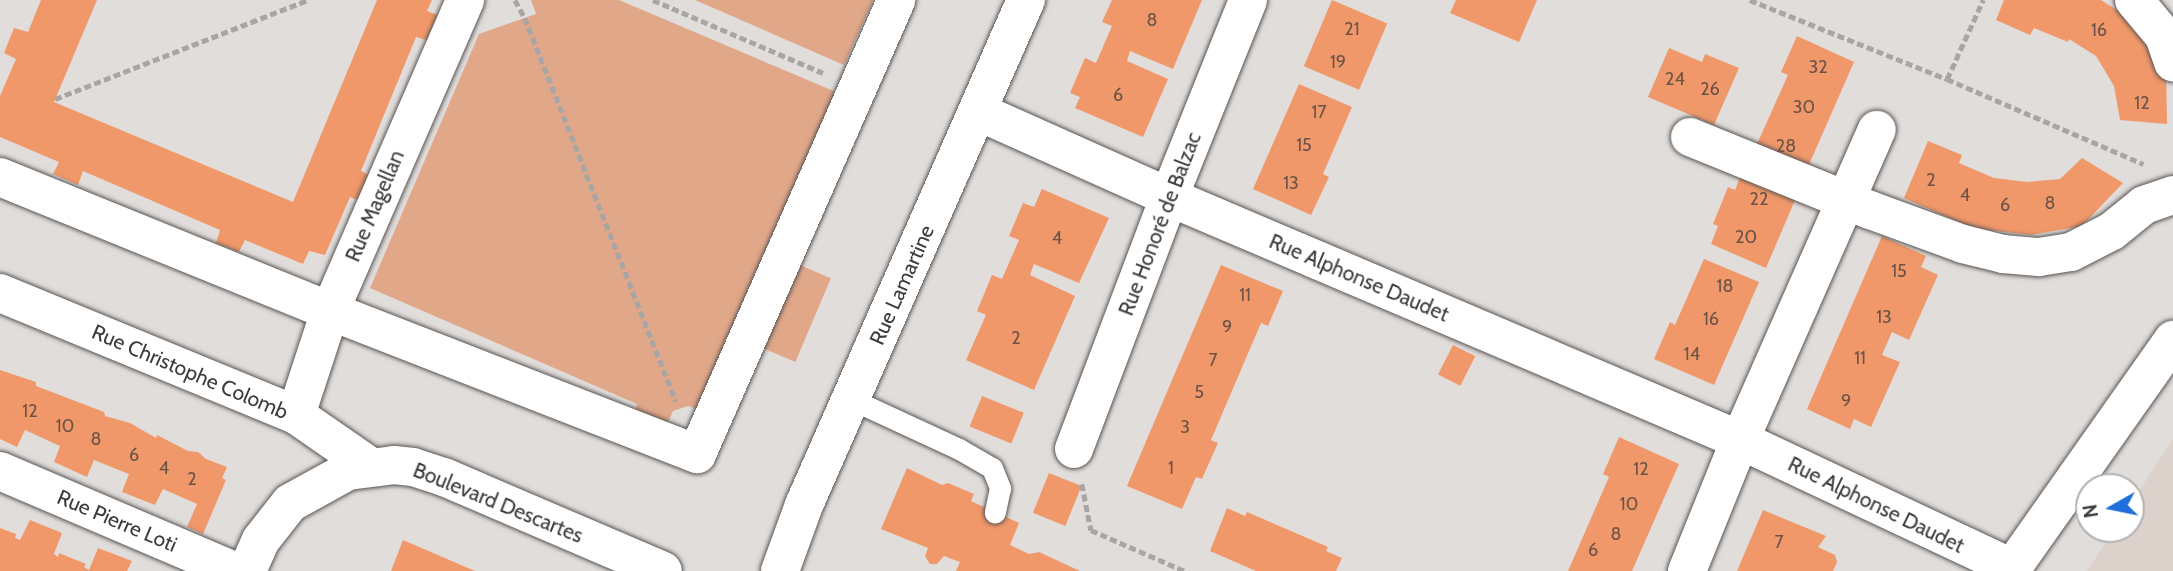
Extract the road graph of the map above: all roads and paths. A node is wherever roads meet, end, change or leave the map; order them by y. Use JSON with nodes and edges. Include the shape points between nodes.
{"nodes":[{"id":1,"x":307,"y":0,"type":"edge"},
{"id":2,"x":464,"y":0,"type":"edge"},
{"id":3,"x":514,"y":0,"type":"edge"},
{"id":4,"x":653,"y":0,"type":"edge"},
{"id":5,"x":896,"y":0,"type":"edge"},
{"id":6,"x":1026,"y":0,"type":"edge"},
{"id":7,"x":1248,"y":0,"type":"edge"},
{"id":8,"x":1750,"y":0,"type":"edge"},
{"id":9,"x":1983,"y":0,"type":"edge"},
{"id":10,"x":2134,"y":0,"type":"edge"},
{"id":11,"x":2173,"y":62,"type":"edge"},
{"id":12,"x":1947,"y":79,"type":"junction"},
{"id":13,"x":856,"y":87,"type":"junction"},
{"id":14,"x":55,"y":99,"type":"dead end"},
{"id":15,"x":979,"y":112,"type":"junction"},
{"id":16,"x":1877,"y":130,"type":"dead end"},
{"id":17,"x":1690,"y":137,"type":"dead end"},
{"id":18,"x":2148,"y":166,"type":"dead end"},
{"id":19,"x":0,"y":177,"type":"edge"},
{"id":20,"x":2173,"y":195,"type":"edge"},
{"id":21,"x":1169,"y":198,"type":"junction"},
{"id":22,"x":1848,"y":202,"type":"junction"},
{"id":23,"x":0,"y":293,"type":"edge"},
{"id":24,"x":330,"y":311,"type":"junction"},
{"id":25,"x":2173,"y":341,"type":"edge"},
{"id":26,"x":851,"y":399,"type":"junction"},
{"id":27,"x":296,"y":415,"type":"junction"},
{"id":28,"x":1740,"y":440,"type":"junction"},
{"id":29,"x":1074,"y":449,"type":"joint"},
{"id":30,"x":697,"y":454,"type":"junction"},
{"id":31,"x":371,"y":467,"type":"junction"},
{"id":32,"x":0,"y":471,"type":"edge"},
{"id":33,"x":995,"y":512,"type":"dead end"},
{"id":34,"x":2011,"y":570,"type":"edge"},
{"id":35,"x":234,"y":571,"type":"edge"},
{"id":36,"x":247,"y":571,"type":"edge"},
{"id":37,"x":663,"y":571,"type":"edge"},
{"id":38,"x":780,"y":571,"type":"edge"},
{"id":39,"x":1185,"y":571,"type":"edge"},
{"id":40,"x":1687,"y":571,"type":"edge"}],
"edges":[{"from":1,"to":14,"type":"path"},
{"from":2,"to":24,"type":"street","name":"Rue Magellan"},
{"from":3,"to":30,"type":"path"},
{"from":4,"to":13,"type":"path"},
{"from":5,"to":13,"type":"street"},
{"from":6,"to":15,"type":"street","name":"Rue Lamartine"},
{"from":7,"to":21,"type":"street","name":"Rue Honoré de Balzac"},
{"from":8,"to":12,"type":"path"},
{"from":9,"to":12,"type":"path"},
{"from":10,"to":11,"type":"street","via":[[2164,36]]},
{"from":12,"to":18,"type":"path"},
{"from":13,"to":30,"type":"street"},
{"from":15,"to":21,"type":"street","name":"Rue Alphonse Daudet"},
{"from":15,"to":26,"type":"street","name":"Rue Lamartine"},
{"from":16,"to":22,"type":"street"},
{"from":17,"to":22,"type":"street"},
{"from":19,"to":24,"type":"street"},
{"from":20,"to":22,"type":"street","via":[[2144,205],[2112,231],[2071,252],[2039,257],[1963,244]]},
{"from":21,"to":28,"type":"street","name":"Rue Alphonse Daudet"},
{"from":21,"to":29,"type":"street","name":"Rue Honoré de Balzac"},
{"from":22,"to":28,"type":"street"},
{"from":23,"to":27,"type":"street","name":"Rue Christophe Colomb"},
{"from":24,"to":27,"type":"street","name":"Rue Magellan"},
{"from":24,"to":30,"type":"street"},
{"from":25,"to":34,"type":"street"},
{"from":26,"to":33,"type":"lane","via":[[992,468],[1000,488]]},
{"from":26,"to":38,"type":"street","name":"Rue Lamartine"},
{"from":27,"to":31,"type":"street","name":"Rue Christophe Colomb"},
{"from":28,"to":34,"type":"street","name":"Rue Alphonse Daudet"},
{"from":28,"to":40,"type":"street"},
{"from":29,"to":39,"type":"path","via":[[1091,530]]},
{"from":31,"to":36,"type":"street","name":"Boulevard Descartes","via":[[348,471],[290,503],[261,540]]},
{"from":31,"to":37,"type":"street","name":"Boulevard Descartes","via":[[413,467],[444,477]]},
{"from":32,"to":35,"type":"street","name":"Rue Pierre Loti"}]}
